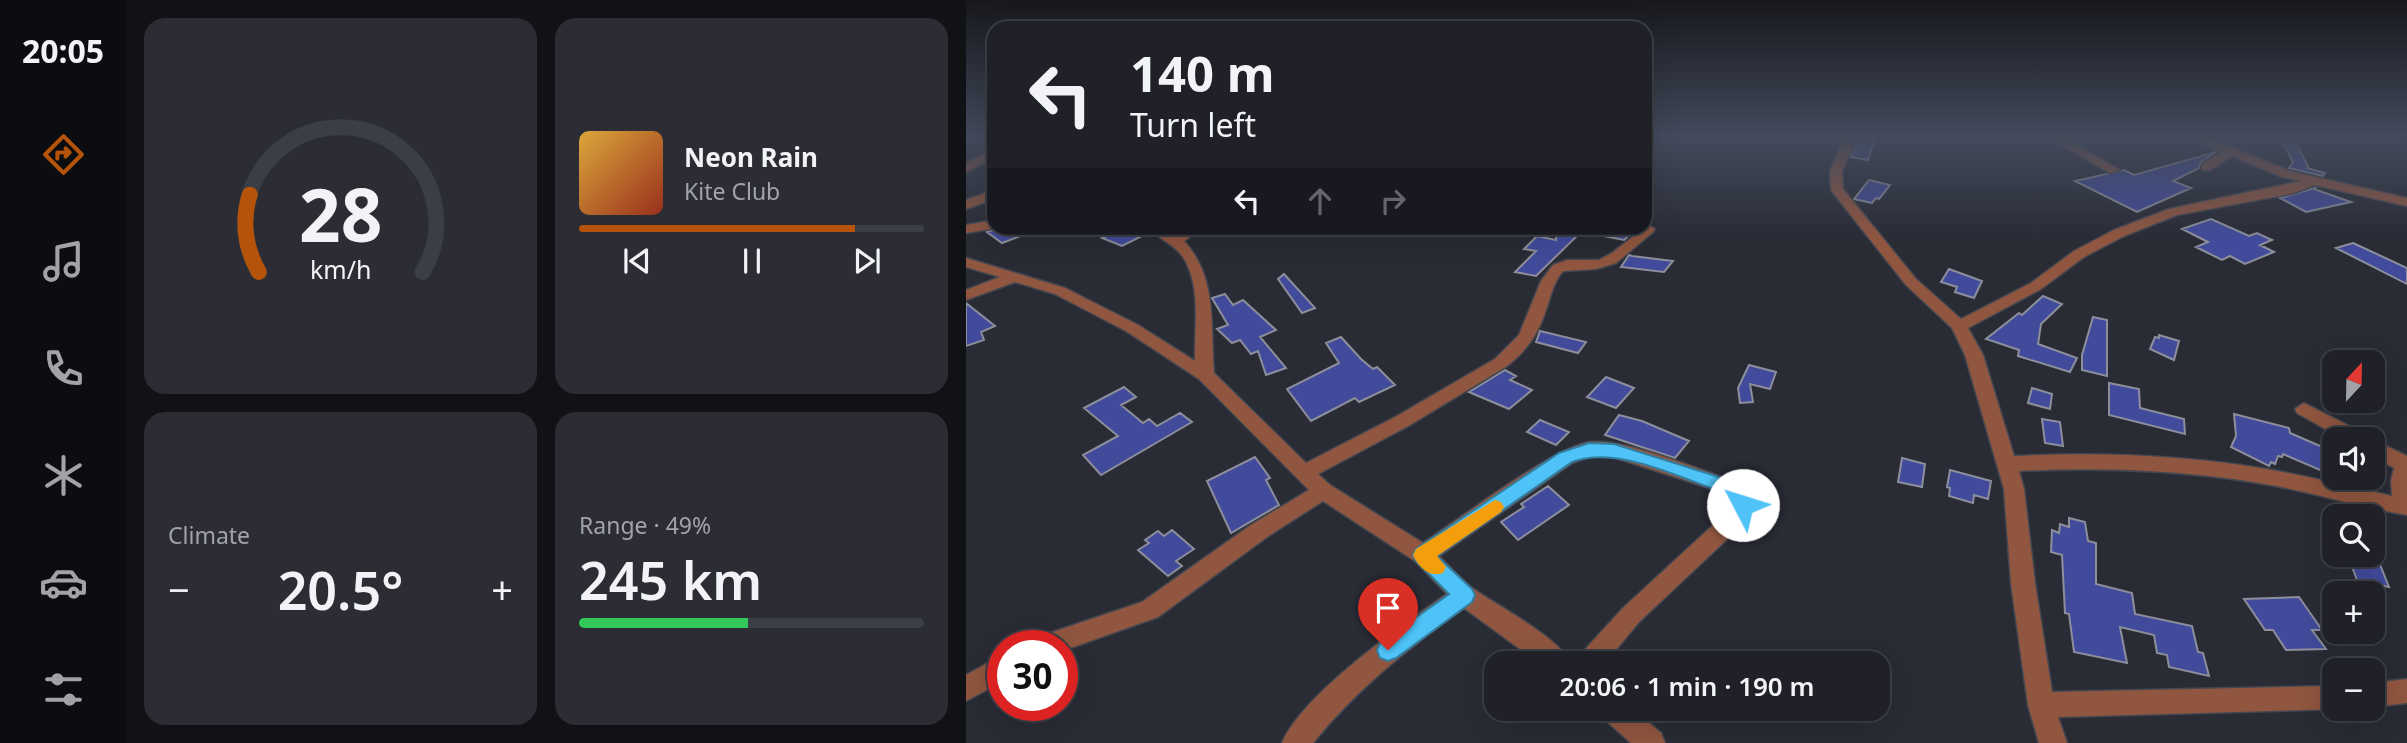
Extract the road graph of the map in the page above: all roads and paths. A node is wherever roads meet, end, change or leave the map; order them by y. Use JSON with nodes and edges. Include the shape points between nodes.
{"nodes":[{"id":1,"x":1834,"y":171,"type":"edge"},
{"id":2,"x":2284,"y":171,"type":"edge"},
{"id":3,"x":2313,"y":181,"type":"junction"},
{"id":4,"x":987,"y":197,"type":"edge"},
{"id":5,"x":2407,"y":202,"type":"edge"},
{"id":6,"x":966,"y":205,"type":"edge"},
{"id":7,"x":987,"y":224,"type":"edge"},
{"id":8,"x":966,"y":229,"type":"edge"},
{"id":9,"x":1171,"y":235,"type":"edge"},
{"id":10,"x":1183,"y":235,"type":"edge"},
{"id":11,"x":1641,"y":235,"type":"edge"},
{"id":12,"x":1178,"y":238,"type":"junction"},
{"id":13,"x":966,"y":262,"type":"edge"},
{"id":14,"x":1017,"y":276,"type":"junction"},
{"id":15,"x":966,"y":295,"type":"edge"},
{"id":16,"x":1959,"y":326,"type":"junction"},
{"id":17,"x":1205,"y":375,"type":"junction"},
{"id":18,"x":2304,"y":409,"type":"dead end"},
{"id":19,"x":2336,"y":427,"type":"edge"},
{"id":20,"x":2385,"y":453,"type":"edge"},
{"id":21,"x":2009,"y":464,"type":"junction"},
{"id":22,"x":2406,"y":464,"type":"edge"},
{"id":23,"x":1305,"y":472,"type":"junction"},
{"id":24,"x":1323,"y":491,"type":"junction"},
{"id":25,"x":2407,"y":507,"type":"edge"},
{"id":26,"x":1423,"y":555,"type":"junction"},
{"id":27,"x":1464,"y":595,"type":"junction"},
{"id":28,"x":1078,"y":634,"type":"edge"},
{"id":29,"x":1543,"y":651,"type":"edge"},
{"id":30,"x":1600,"y":651,"type":"edge"},
{"id":31,"x":987,"y":677,"type":"edge"},
{"id":32,"x":966,"y":689,"type":"edge"},
{"id":33,"x":2407,"y":691,"type":"edge"},
{"id":34,"x":2385,"y":694,"type":"edge"},
{"id":35,"x":2322,"y":698,"type":"edge"},
{"id":36,"x":2041,"y":705,"type":"junction"},
{"id":37,"x":1626,"y":721,"type":"edge"},
{"id":38,"x":1296,"y":743,"type":"edge"},
{"id":39,"x":1651,"y":743,"type":"edge"},
{"id":40,"x":2053,"y":743,"type":"edge"}],
"edges":[{"from":1,"to":16,"type":"street","via":[[1837,190],[1911,282]]},
{"from":2,"to":3,"type":"street"},
{"from":3,"to":5,"type":"street"},
{"from":3,"to":16,"type":"street","via":[[2294,189],[2183,209],[2119,233],[2079,254],[2036,286]]},
{"from":4,"to":6,"type":"street"},
{"from":7,"to":8,"type":"street"},
{"from":9,"to":12,"type":"street"},
{"from":10,"to":12,"type":"street"},
{"from":11,"to":23,"type":"street","via":[[1619,255],[1598,265],[1569,264],[1552,274],[1536,324],[1506,360],[1401,424]]},
{"from":12,"to":17,"type":"street","via":[[1198,270],[1202,287]]},
{"from":13,"to":14,"type":"street"},
{"from":14,"to":15,"type":"street"},
{"from":14,"to":17,"type":"street","via":[[1060,291],[1132,328]]},
{"from":16,"to":21,"type":"street","via":[[1974,355]]},
{"from":17,"to":23,"type":"street"},
{"from":18,"to":19,"type":"street"},
{"from":20,"to":22,"type":"street"},
{"from":21,"to":25,"type":"street","via":[[2054,461],[2212,470]]},
{"from":21,"to":36,"type":"street"},
{"from":22,"to":25,"type":"street","via":[[2400,493]]},
{"from":23,"to":24,"type":"street"},
{"from":24,"to":26,"type":"street"},
{"from":24,"to":28,"type":"street","via":[[1150,610]]},
{"from":26,"to":27,"type":"street"},
{"from":26,"to":30,"type":"street","via":[[1565,458],[1589,449],[1614,450],[1732,488],[1743,505],[1732,521],[1631,615]]},
{"from":27,"to":29,"type":"street"},
{"from":27,"to":38,"type":"street","via":[[1367,666]]},
{"from":31,"to":32,"type":"street"},
{"from":33,"to":34,"type":"street"},
{"from":35,"to":36,"type":"street"},
{"from":36,"to":40,"type":"street"},
{"from":37,"to":39,"type":"street"}]}
